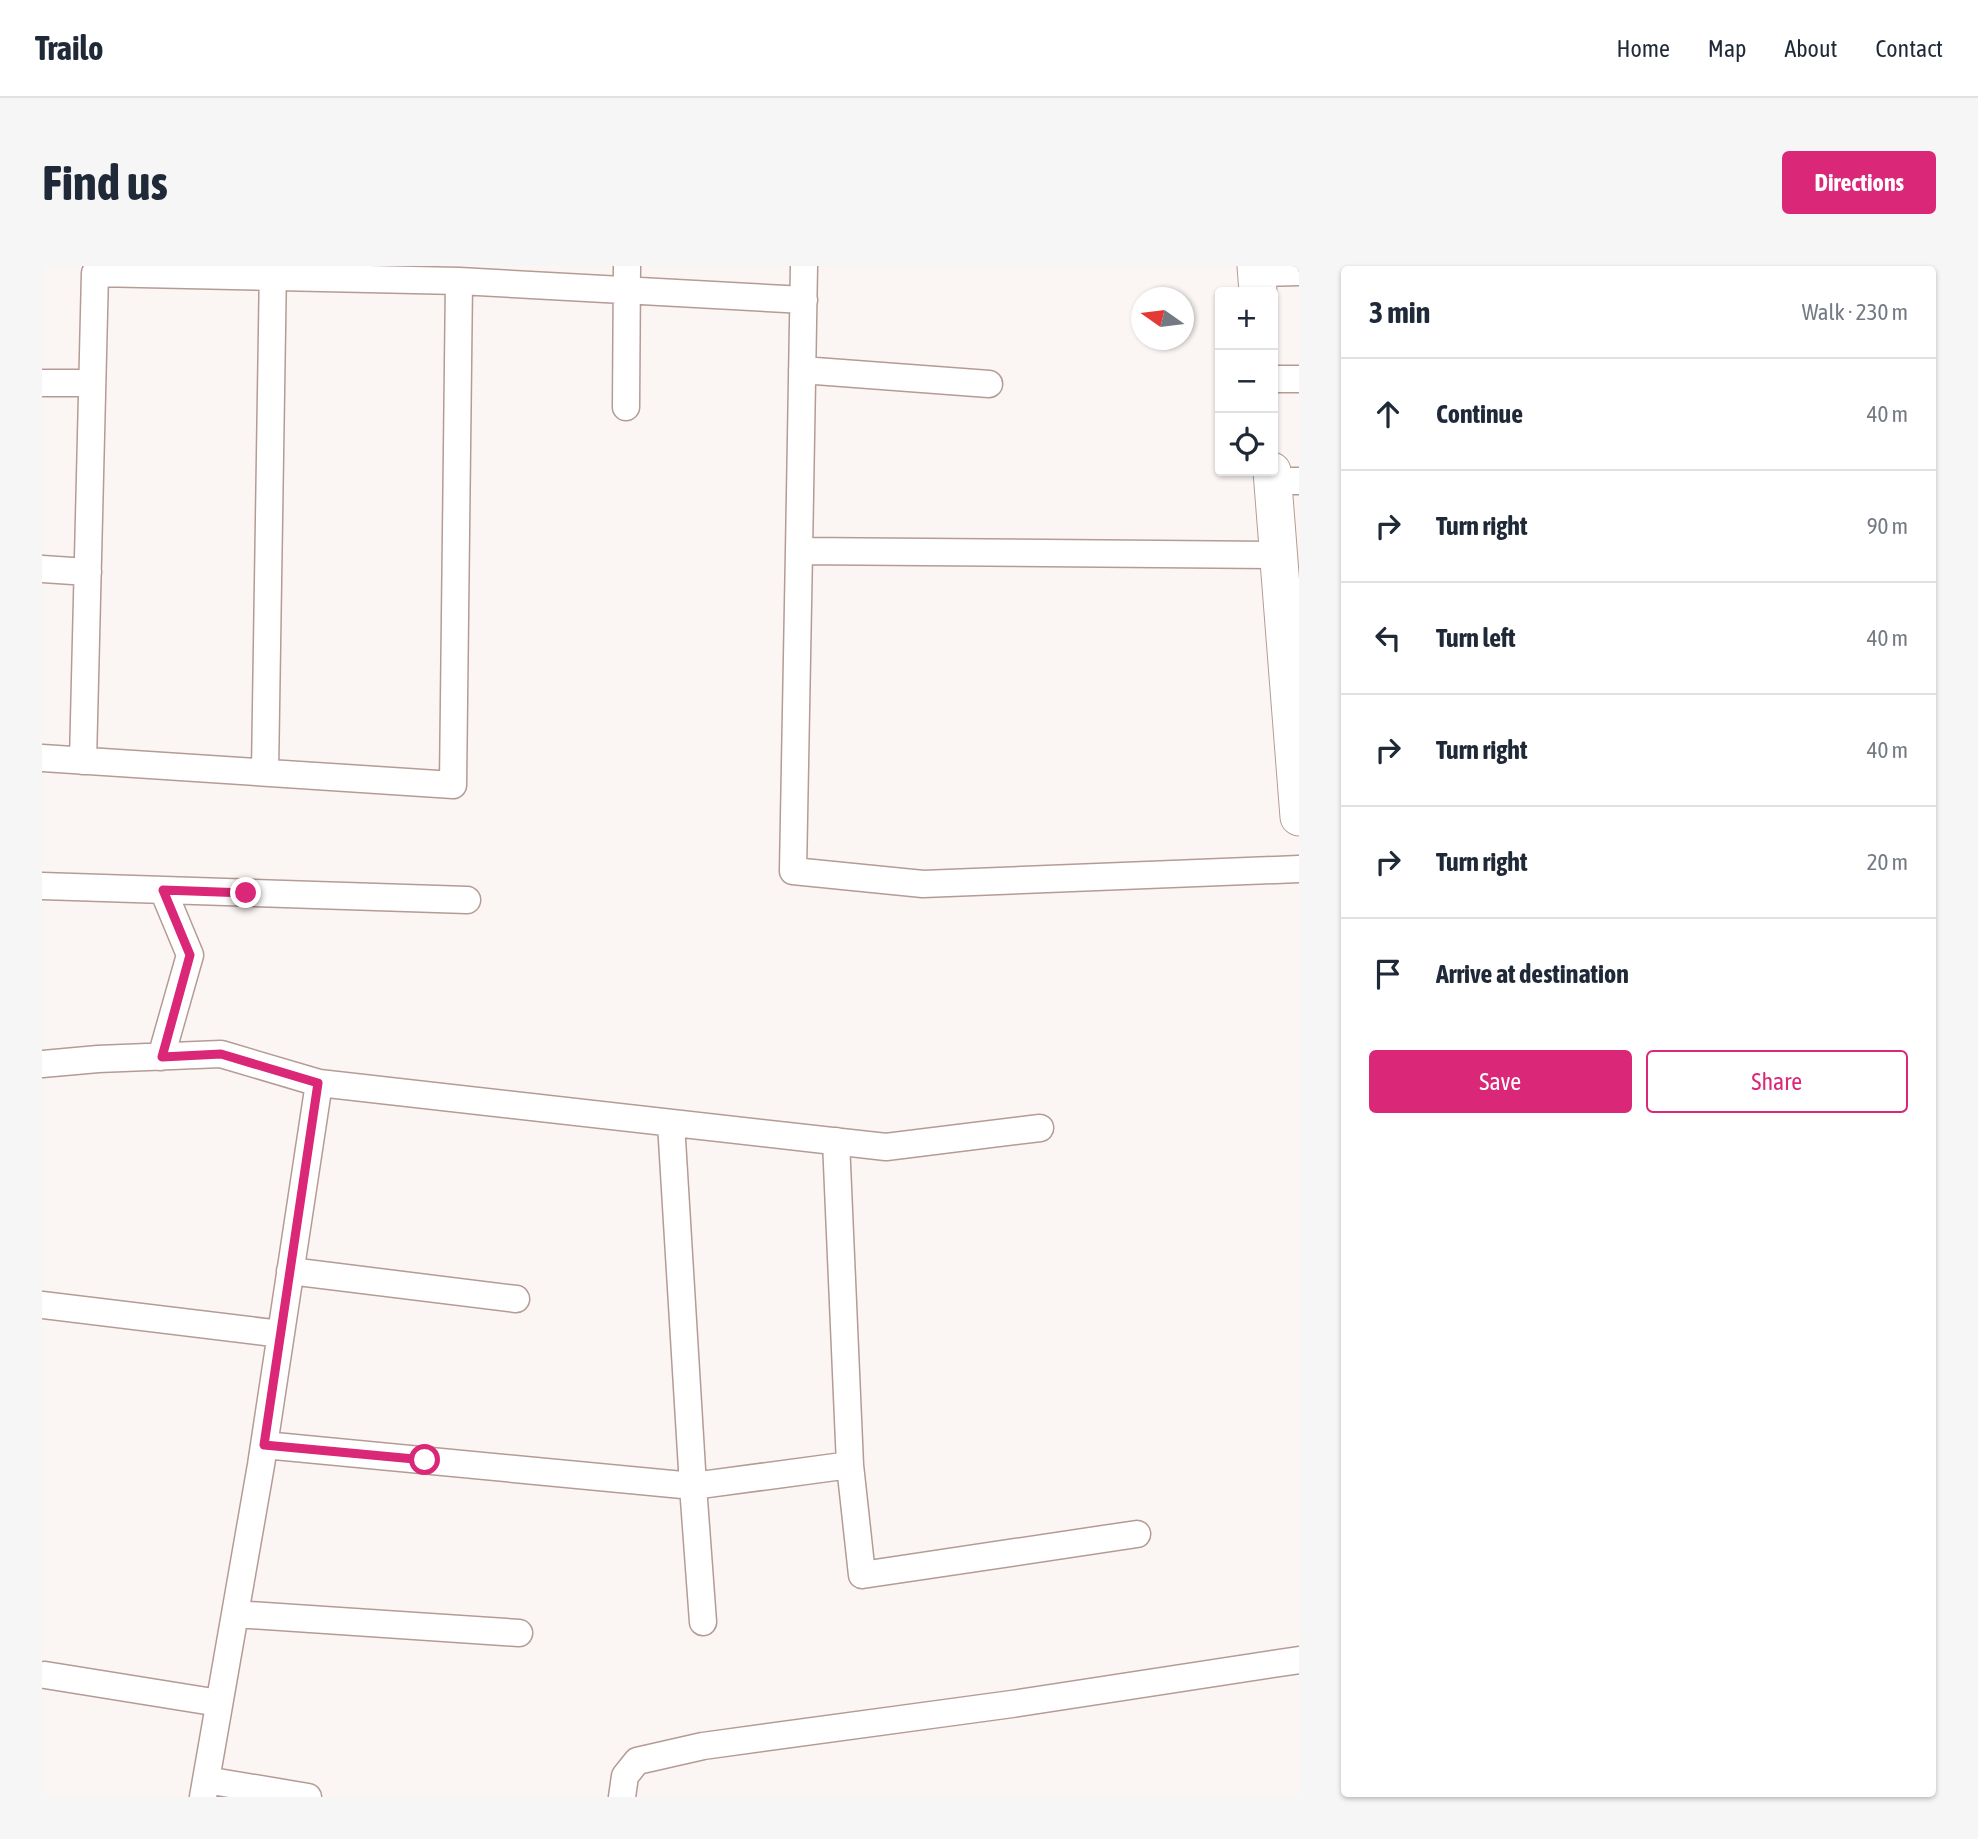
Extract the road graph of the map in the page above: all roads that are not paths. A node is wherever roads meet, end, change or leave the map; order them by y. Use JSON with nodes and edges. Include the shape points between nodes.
{"nodes":[{"id":1,"x":804,"y":266,"type":"edge"},
{"id":2,"x":95,"y":269,"type":"edge"},
{"id":3,"x":273,"y":272,"type":"edge"},
{"id":4,"x":1299,"y":272,"type":"edge"},
{"id":5,"x":1257,"y":277,"type":"edge"},
{"id":6,"x":626,"y":278,"type":"edge"},
{"id":7,"x":459,"y":281,"type":"junction"},
{"id":8,"x":804,"y":300,"type":"junction"},
{"id":9,"x":802,"y":370,"type":"junction"},
{"id":10,"x":1278,"y":379,"type":"edge"},
{"id":11,"x":1299,"y":379,"type":"edge"},
{"id":12,"x":42,"y":383,"type":"edge"},
{"id":13,"x":92,"y":383,"type":"junction"},
{"id":14,"x":989,"y":384,"type":"dead end"},
{"id":15,"x":626,"y":407,"type":"dead end"},
{"id":16,"x":1281,"y":478,"type":"edge"},
{"id":17,"x":799,"y":551,"type":"junction"},
{"id":18,"x":42,"y":569,"type":"edge"},
{"id":19,"x":88,"y":572,"type":"junction"},
{"id":20,"x":1286,"y":576,"type":"edge"},
{"id":21,"x":42,"y":758,"type":"edge"},
{"id":22,"x":83,"y":761,"type":"junction"},
{"id":23,"x":265,"y":772,"type":"junction"},
{"id":24,"x":1299,"y":817,"type":"edge"},
{"id":25,"x":1299,"y":869,"type":"edge"},
{"id":26,"x":42,"y":886,"type":"edge"},
{"id":27,"x":163,"y":890,"type":"junction"},
{"id":28,"x":467,"y":900,"type":"dead end"},
{"id":29,"x":162,"y":1057,"type":"junction"},
{"id":30,"x":42,"y":1064,"type":"edge"},
{"id":31,"x":318,"y":1083,"type":"junction"},
{"id":32,"x":671,"y":1123,"type":"junction"},
{"id":33,"x":1040,"y":1128,"type":"dead end"},
{"id":34,"x":836,"y":1141,"type":"junction"},
{"id":35,"x":290,"y":1271,"type":"junction"},
{"id":36,"x":516,"y":1299,"type":"dead end"},
{"id":37,"x":42,"y":1305,"type":"edge"},
{"id":38,"x":281,"y":1334,"type":"junction"},
{"id":39,"x":264,"y":1445,"type":"junction"},
{"id":40,"x":850,"y":1465,"type":"junction"},
{"id":41,"x":693,"y":1486,"type":"junction"},
{"id":42,"x":1137,"y":1534,"type":"dead end"},
{"id":43,"x":235,"y":1614,"type":"junction"},
{"id":44,"x":703,"y":1622,"type":"dead end"},
{"id":45,"x":519,"y":1633,"type":"dead end"},
{"id":46,"x":1299,"y":1660,"type":"edge"},
{"id":47,"x":45,"y":1675,"type":"dead end"},
{"id":48,"x":219,"y":1703,"type":"junction"},
{"id":49,"x":204,"y":1788,"type":"edge"},
{"id":50,"x":308,"y":1797,"type":"edge"},
{"id":51,"x":622,"y":1797,"type":"edge"}],
"edges":[{"from":1,"to":8,"type":"street"},
{"from":2,"to":3,"type":"street"},
{"from":2,"to":13,"type":"street"},
{"from":3,"to":7,"type":"street"},
{"from":3,"to":23,"type":"street"},
{"from":4,"to":5,"type":"street"},
{"from":6,"to":7,"type":"street"},
{"from":6,"to":8,"type":"street"},
{"from":6,"to":15,"type":"street"},
{"from":7,"to":23,"type":"street","via":[[453,785]]},
{"from":8,"to":9,"type":"street"},
{"from":9,"to":14,"type":"street"},
{"from":9,"to":17,"type":"street"},
{"from":10,"to":11,"type":"street"},
{"from":12,"to":13,"type":"street"},
{"from":13,"to":19,"type":"street"},
{"from":16,"to":20,"type":"street"},
{"from":17,"to":20,"type":"street"},
{"from":17,"to":25,"type":"street","via":[[793,871],[923,884]]},
{"from":18,"to":19,"type":"street"},
{"from":19,"to":22,"type":"street"},
{"from":20,"to":24,"type":"street"},
{"from":21,"to":22,"type":"street"},
{"from":22,"to":23,"type":"street"},
{"from":26,"to":27,"type":"street"},
{"from":27,"to":28,"type":"street"},
{"from":27,"to":29,"type":"street","via":[[190,955]]},
{"from":29,"to":30,"type":"street"},
{"from":29,"to":31,"type":"street","via":[[221,1054]]},
{"from":31,"to":32,"type":"street"},
{"from":31,"to":35,"type":"street"},
{"from":32,"to":34,"type":"street"},
{"from":32,"to":41,"type":"street"},
{"from":33,"to":34,"type":"street","via":[[886,1147]]},
{"from":34,"to":40,"type":"street"},
{"from":35,"to":36,"type":"street"},
{"from":35,"to":38,"type":"street"},
{"from":37,"to":38,"type":"street"},
{"from":38,"to":39,"type":"street"},
{"from":39,"to":41,"type":"street"},
{"from":39,"to":43,"type":"street"},
{"from":40,"to":41,"type":"street"},
{"from":40,"to":42,"type":"street","via":[[862,1575]]},
{"from":41,"to":44,"type":"street"},
{"from":43,"to":45,"type":"street"},
{"from":43,"to":48,"type":"street"},
{"from":46,"to":51,"type":"street","via":[[703,1746],[637,1761],[625,1776]]},
{"from":47,"to":48,"type":"street"},
{"from":48,"to":49,"type":"street"},
{"from":49,"to":50,"type":"street"}]}
